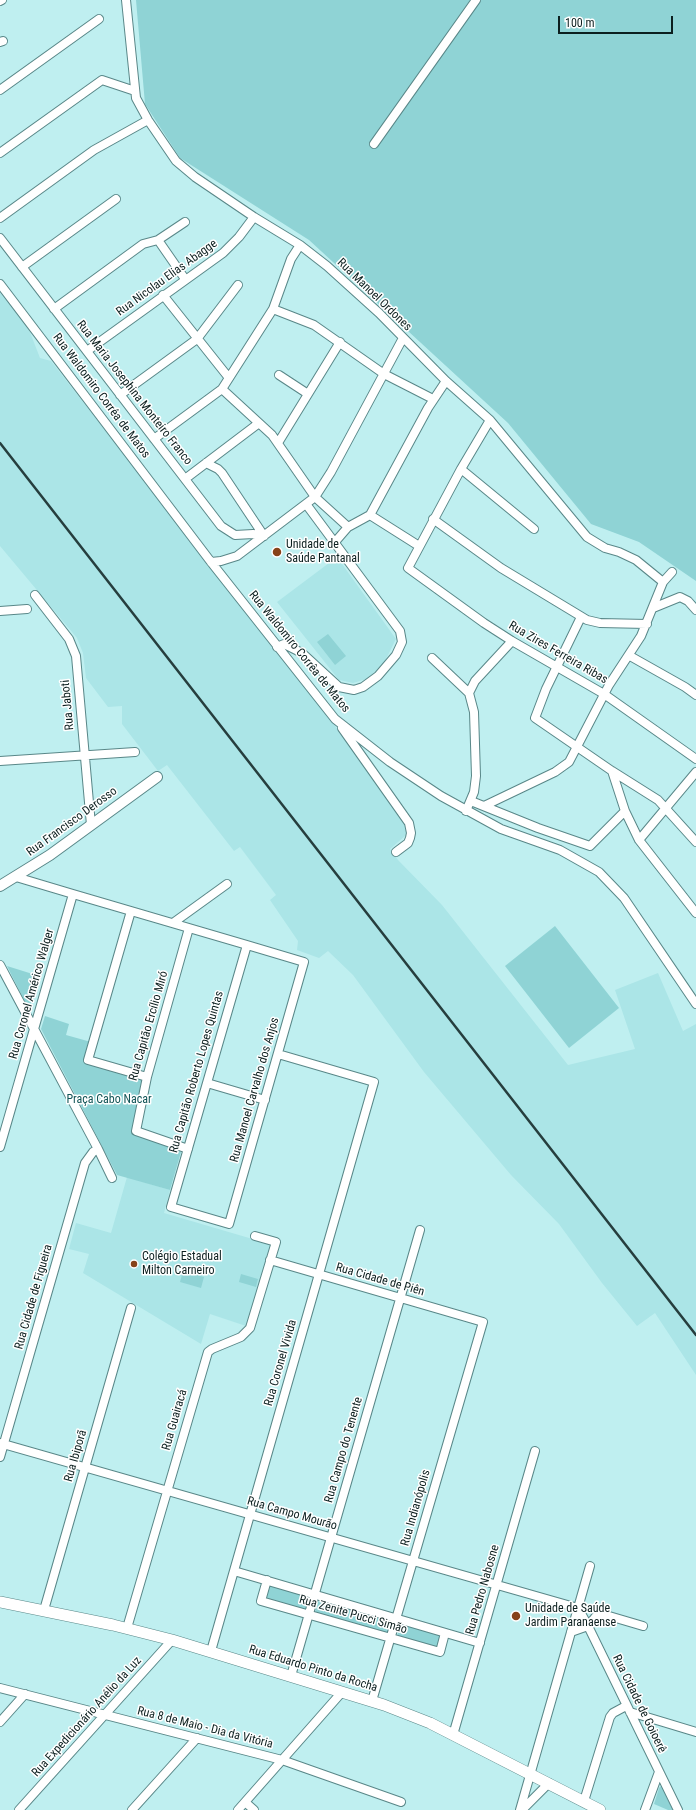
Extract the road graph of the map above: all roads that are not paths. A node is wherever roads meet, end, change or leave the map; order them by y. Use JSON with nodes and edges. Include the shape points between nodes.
{"nodes":[{"id":1,"x":126,"y":0,"type":"edge"},
{"id":2,"x":476,"y":0,"type":"edge"},
{"id":3,"x":99,"y":19,"type":"dead end"},
{"id":4,"x":0,"y":90,"type":"edge"},
{"id":5,"x":135,"y":91,"type":"junction"},
{"id":6,"x":148,"y":120,"type":"junction"},
{"id":7,"x":374,"y":144,"type":"dead end"},
{"id":8,"x":0,"y":153,"type":"edge"},
{"id":9,"x":116,"y":199,"type":"dead end"},
{"id":10,"x":254,"y":217,"type":"junction"},
{"id":11,"x":0,"y":218,"type":"edge"},
{"id":12,"x":185,"y":222,"type":"dead end"},
{"id":13,"x":0,"y":238,"type":"edge"},
{"id":14,"x":158,"y":240,"type":"junction"},
{"id":15,"x":300,"y":245,"type":"junction"},
{"id":16,"x":22,"y":267,"type":"junction"},
{"id":17,"x":185,"y":279,"type":"junction"},
{"id":18,"x":0,"y":284,"type":"edge"},
{"id":19,"x":238,"y":285,"type":"dead end"},
{"id":20,"x":163,"y":295,"type":"junction"},
{"id":21,"x":54,"y":309,"type":"junction"},
{"id":22,"x":273,"y":309,"type":"junction"},
{"id":23,"x":403,"y":338,"type":"junction"},
{"id":24,"x":198,"y":339,"type":"junction"},
{"id":25,"x":340,"y":342,"type":"junction"},
{"id":26,"x":87,"y":351,"type":"junction"},
{"id":27,"x":384,"y":374,"type":"junction"},
{"id":28,"x":279,"y":375,"type":"dead end"},
{"id":29,"x":229,"y":378,"type":"junction"},
{"id":30,"x":446,"y":381,"type":"junction"},
{"id":31,"x":222,"y":389,"type":"junction"},
{"id":32,"x":308,"y":394,"type":"junction"},
{"id":33,"x":120,"y":395,"type":"junction"},
{"id":34,"x":433,"y":399,"type":"junction"},
{"id":35,"x":490,"y":420,"type":"junction"},
{"id":36,"x":259,"y":423,"type":"junction"},
{"id":37,"x":154,"y":439,"type":"junction"},
{"id":38,"x":278,"y":443,"type":"junction"},
{"id":39,"x":206,"y":464,"type":"junction"},
{"id":40,"x":461,"y":468,"type":"junction"},
{"id":41,"x":185,"y":479,"type":"junction"},
{"id":42,"x":315,"y":497,"type":"junction"},
{"id":43,"x":306,"y":504,"type":"junction"},
{"id":44,"x":370,"y":515,"type":"junction"},
{"id":45,"x":433,"y":520,"type":"junction"},
{"id":46,"x":348,"y":527,"type":"junction"},
{"id":47,"x":534,"y":529,"type":"dead end"},
{"id":48,"x":264,"y":536,"type":"junction"},
{"id":49,"x":335,"y":542,"type":"junction"},
{"id":50,"x":419,"y":546,"type":"junction"},
{"id":51,"x":211,"y":562,"type":"junction"},
{"id":52,"x":672,"y":572,"type":"dead end"},
{"id":53,"x":664,"y":582,"type":"junction"},
{"id":54,"x":35,"y":596,"type":"dead end"},
{"id":55,"x":653,"y":608,"type":"junction"},
{"id":56,"x":27,"y":609,"type":"dead end"},
{"id":57,"x":696,"y":610,"type":"edge"},
{"id":58,"x":0,"y":611,"type":"edge"},
{"id":59,"x":581,"y":617,"type":"junction"},
{"id":60,"x":647,"y":624,"type":"junction"},
{"id":61,"x":512,"y":641,"type":"junction"},
{"id":62,"x":277,"y":647,"type":"junction"},
{"id":63,"x":630,"y":656,"type":"junction"},
{"id":64,"x":432,"y":658,"type":"dead end"},
{"id":65,"x":556,"y":666,"type":"junction"},
{"id":66,"x":470,"y":692,"type":"junction"},
{"id":67,"x":604,"y":694,"type":"junction"},
{"id":68,"x":696,"y":695,"type":"edge"},
{"id":69,"x":335,"y":719,"type":"junction"},
{"id":70,"x":578,"y":747,"type":"junction"},
{"id":71,"x":136,"y":752,"type":"dead end"},
{"id":72,"x":85,"y":755,"type":"junction"},
{"id":73,"x":696,"y":758,"type":"edge"},
{"id":74,"x":0,"y":761,"type":"edge"},
{"id":75,"x":612,"y":771,"type":"junction"},
{"id":76,"x":696,"y":772,"type":"edge"},
{"id":77,"x":157,"y":777,"type":"dead end"},
{"id":78,"x":471,"y":801,"type":"junction"},
{"id":79,"x":484,"y":806,"type":"junction"},
{"id":80,"x":667,"y":808,"type":"junction"},
{"id":81,"x":466,"y":811,"type":"junction"},
{"id":82,"x":625,"y":811,"type":"junction"},
{"id":83,"x":91,"y":825,"type":"junction"},
{"id":84,"x":639,"y":840,"type":"junction"},
{"id":85,"x":696,"y":842,"type":"edge"},
{"id":86,"x":396,"y":852,"type":"dead end"},
{"id":87,"x":16,"y":877,"type":"junction"},
{"id":88,"x":227,"y":884,"type":"dead end"},
{"id":89,"x":0,"y":886,"type":"edge"},
{"id":90,"x":73,"y":894,"type":"junction"},
{"id":91,"x":131,"y":911,"type":"junction"},
{"id":92,"x":696,"y":913,"type":"edge"},
{"id":93,"x":173,"y":923,"type":"junction"},
{"id":94,"x":190,"y":928,"type":"junction"},
{"id":95,"x":247,"y":945,"type":"junction"},
{"id":96,"x":0,"y":965,"type":"edge"},
{"id":97,"x":695,"y":1002,"type":"edge"},
{"id":98,"x":34,"y":1030,"type":"junction"},
{"id":99,"x":278,"y":1054,"type":"junction"},
{"id":100,"x":147,"y":1077,"type":"junction"},
{"id":101,"x":207,"y":1083,"type":"junction"},
{"id":102,"x":264,"y":1100,"type":"junction"},
{"id":103,"x":0,"y":1148,"type":"edge"},
{"id":104,"x":98,"y":1149,"type":"junction"},
{"id":105,"x":188,"y":1149,"type":"junction"},
{"id":106,"x":112,"y":1178,"type":"dead end"},
{"id":107,"x":171,"y":1207,"type":"joint"},
{"id":108,"x":420,"y":1230,"type":"dead end"},
{"id":109,"x":255,"y":1236,"type":"dead end"},
{"id":110,"x":270,"y":1260,"type":"junction"},
{"id":111,"x":319,"y":1274,"type":"junction"},
{"id":112,"x":401,"y":1298,"type":"junction"},
{"id":113,"x":132,"y":1308,"type":"dead end"},
{"id":114,"x":483,"y":1322,"type":"joint"},
{"id":115,"x":2,"y":1443,"type":"edge"},
{"id":116,"x":535,"y":1451,"type":"dead end"},
{"id":117,"x":0,"y":1457,"type":"edge"},
{"id":118,"x":86,"y":1467,"type":"junction"},
{"id":119,"x":167,"y":1490,"type":"junction"},
{"id":120,"x":250,"y":1514,"type":"junction"},
{"id":121,"x":331,"y":1538,"type":"junction"},
{"id":122,"x":413,"y":1561,"type":"junction"},
{"id":123,"x":590,"y":1566,"type":"dead end"},
{"id":124,"x":234,"y":1571,"type":"junction"},
{"id":125,"x":267,"y":1580,"type":"junction"},
{"id":126,"x":496,"y":1585,"type":"junction"},
{"id":127,"x":314,"y":1594,"type":"junction"},
{"id":128,"x":0,"y":1602,"type":"edge"},
{"id":129,"x":578,"y":1608,"type":"junction"},
{"id":130,"x":44,"y":1610,"type":"junction"},
{"id":131,"x":309,"y":1615,"type":"junction"},
{"id":132,"x":396,"y":1618,"type":"junction"},
{"id":133,"x":588,"y":1626,"type":"junction"},
{"id":134,"x":643,"y":1626,"type":"dead end"},
{"id":135,"x":127,"y":1628,"type":"junction"},
{"id":136,"x":571,"y":1632,"type":"junction"},
{"id":137,"x":445,"y":1633,"type":"junction"},
{"id":138,"x":390,"y":1638,"type":"junction"},
{"id":139,"x":172,"y":1640,"type":"junction"},
{"id":140,"x":480,"y":1643,"type":"junction"},
{"id":141,"x":211,"y":1651,"type":"junction"},
{"id":142,"x":291,"y":1676,"type":"junction"},
{"id":143,"x":0,"y":1688,"type":"edge"},
{"id":144,"x":342,"y":1692,"type":"junction"},
{"id":145,"x":25,"y":1694,"type":"junction"},
{"id":146,"x":372,"y":1701,"type":"junction"},
{"id":147,"x":628,"y":1709,"type":"junction"},
{"id":148,"x":105,"y":1714,"type":"junction"},
{"id":149,"x":0,"y":1722,"type":"edge"},
{"id":150,"x":696,"y":1732,"type":"edge"},
{"id":151,"x":453,"y":1735,"type":"junction"},
{"id":152,"x":197,"y":1738,"type":"junction"},
{"id":153,"x":282,"y":1760,"type":"junction"},
{"id":154,"x":659,"y":1772,"type":"junction"},
{"id":155,"x":530,"y":1773,"type":"junction"},
{"id":156,"x":549,"y":1783,"type":"junction"},
{"id":157,"x":584,"y":1801,"type":"junction"},
{"id":158,"x":245,"y":1802,"type":"junction"},
{"id":159,"x":401,"y":1802,"type":"dead end"},
{"id":160,"x":19,"y":1810,"type":"edge"},
{"id":161,"x":132,"y":1810,"type":"edge"},
{"id":162,"x":238,"y":1810,"type":"edge"},
{"id":163,"x":254,"y":1810,"type":"edge"},
{"id":164,"x":521,"y":1810,"type":"edge"},
{"id":165,"x":600,"y":1810,"type":"edge"},
{"id":166,"x":648,"y":1810,"type":"edge"},
{"id":167,"x":678,"y":1810,"type":"edge"}],
"edges":[{"from":1,"to":5,"type":"street","name":"Rua Manoel Ordones"},
{"from":2,"to":7,"type":"street"},
{"from":3,"to":4,"type":"street"},
{"from":5,"to":6,"type":"street","name":"Rua Manoel Ordones"},
{"from":5,"to":8,"type":"street","via":[[102,80]]},
{"from":6,"to":10,"type":"street","name":"Rua Manoel Ordones","via":[[169,152],[184,168]]},
{"from":6,"to":11,"type":"street","via":[[94,150]]},
{"from":9,"to":16,"type":"street"},
{"from":10,"to":15,"type":"street","name":"Rua Manoel Ordones"},
{"from":10,"to":17,"type":"street","name":"Rua Nicolau Elias Abagge","via":[[227,249]]},
{"from":12,"to":14,"type":"street"},
{"from":13,"to":16,"type":"street","name":"Rua Maria Josephina Monteiro Franco"},
{"from":14,"to":17,"type":"street"},
{"from":14,"to":21,"type":"street","via":[[143,244]]},
{"from":15,"to":22,"type":"street","via":[[291,259]]},
{"from":15,"to":23,"type":"street","name":"Rua Manoel Ordones","via":[[366,301]]},
{"from":16,"to":21,"type":"street","name":"Rua Maria Josephina Monteiro Franco"},
{"from":17,"to":20,"type":"street","name":"Rua Nicolau Elias Abagge"},
{"from":18,"to":51,"type":"street","name":"Rua Waldomiro Corrêa de Matos"},
{"from":19,"to":24,"type":"street"},
{"from":20,"to":24,"type":"street"},
{"from":20,"to":26,"type":"street","name":"Rua Nicolau Elias Abagge"},
{"from":21,"to":26,"type":"street","name":"Rua Maria Josephina Monteiro Franco"},
{"from":22,"to":25,"type":"street","via":[[314,325]]},
{"from":22,"to":29,"type":"street"},
{"from":23,"to":27,"type":"street"},
{"from":23,"to":30,"type":"street","name":"Rua Manoel Ordones"},
{"from":24,"to":29,"type":"street"},
{"from":24,"to":33,"type":"street"},
{"from":25,"to":27,"type":"street"},
{"from":25,"to":32,"type":"street"},
{"from":26,"to":33,"type":"street","name":"Rua Maria Josephina Monteiro Franco"},
{"from":27,"to":34,"type":"street"},
{"from":27,"to":42,"type":"street"},
{"from":28,"to":32,"type":"street"},
{"from":29,"to":31,"type":"street"},
{"from":30,"to":34,"type":"street"},
{"from":30,"to":35,"type":"street","name":"Rua Manoel Ordones"},
{"from":31,"to":36,"type":"street"},
{"from":31,"to":37,"type":"street"},
{"from":32,"to":38,"type":"street"},
{"from":33,"to":37,"type":"street","name":"Rua Maria Josephina Monteiro Franco"},
{"from":34,"to":44,"type":"street"},
{"from":35,"to":40,"type":"street"},
{"from":35,"to":53,"type":"street","name":"Rua Manoel Ordones","via":[[587,537],[605,548],[636,560]]},
{"from":36,"to":38,"type":"street"},
{"from":36,"to":39,"type":"street"},
{"from":37,"to":41,"type":"street","name":"Rua Maria Josephina Monteiro Franco"},
{"from":38,"to":42,"type":"street"},
{"from":39,"to":41,"type":"street"},
{"from":39,"to":48,"type":"street","via":[[222,473]]},
{"from":40,"to":45,"type":"street"},
{"from":40,"to":47,"type":"street"},
{"from":41,"to":48,"type":"street","name":"Rua Maria Josephina Monteiro Franco","via":[[226,531],[235,535]]},
{"from":42,"to":43,"type":"street"},
{"from":42,"to":46,"type":"street"},
{"from":43,"to":48,"type":"street"},
{"from":43,"to":49,"type":"street"},
{"from":44,"to":46,"type":"street"},
{"from":44,"to":50,"type":"street"},
{"from":45,"to":50,"type":"street"},
{"from":45,"to":59,"type":"street","via":[[501,568]]},
{"from":46,"to":49,"type":"street"},
{"from":48,"to":51,"type":"street","via":[[237,556]]},
{"from":49,"to":62,"type":"street","via":[[400,631],[402,642],[396,655],[370,683],[354,690],[346,690],[332,683],[310,658],[302,653],[284,644]]},
{"from":50,"to":61,"type":"street","name":"Rua Zires Ferreira Ribas","via":[[408,568]]},
{"from":51,"to":62,"type":"street","name":"Rua Waldomiro Corrêa de Matos"},
{"from":52,"to":53,"type":"street"},
{"from":53,"to":55,"type":"street"},
{"from":54,"to":72,"type":"street","name":"Rua Jaboti","via":[[69,639],[73,648],[77,665]]},
{"from":55,"to":57,"type":"street","via":[[680,597]]},
{"from":55,"to":60,"type":"street"},
{"from":56,"to":58,"type":"street"},
{"from":59,"to":60,"type":"street","via":[[600,623]]},
{"from":59,"to":65,"type":"street"},
{"from":60,"to":63,"type":"street"},
{"from":61,"to":65,"type":"street","name":"Rua Zires Ferreira Ribas"},
{"from":61,"to":66,"type":"street","via":[[475,681]]},
{"from":62,"to":69,"type":"street","name":"Rua Waldomiro Corrêa de Matos"},
{"from":63,"to":67,"type":"street"},
{"from":63,"to":68,"type":"street"},
{"from":64,"to":66,"type":"street"},
{"from":65,"to":67,"type":"street","name":"Rua Zires Ferreira Ribas"},
{"from":65,"to":70,"type":"street","via":[[535,718]]},
{"from":66,"to":78,"type":"street","via":[[474,712],[476,776]]},
{"from":67,"to":70,"type":"street"},
{"from":67,"to":73,"type":"street","name":"Rua Zires Ferreira Ribas"},
{"from":69,"to":81,"type":"street","name":"Rua Waldomiro Corrêa de Matos","via":[[405,773]]},
{"from":69,"to":86,"type":"street","via":[[409,823],[411,833],[408,843]]},
{"from":70,"to":75,"type":"street"},
{"from":70,"to":79,"type":"street","via":[[569,762],[561,769]]},
{"from":71,"to":72,"type":"street"},
{"from":72,"to":74,"type":"street"},
{"from":72,"to":83,"type":"street","name":"Rua Jaboti"},
{"from":75,"to":80,"type":"street"},
{"from":75,"to":82,"type":"street"},
{"from":76,"to":80,"type":"street"},
{"from":77,"to":83,"type":"street","name":"Rua Francisco Derosso"},
{"from":78,"to":79,"type":"street"},
{"from":78,"to":81,"type":"street"},
{"from":79,"to":82,"type":"street","via":[[590,846]]},
{"from":80,"to":84,"type":"street"},
{"from":80,"to":85,"type":"street"},
{"from":81,"to":97,"type":"street","name":"Rua Waldomiro Corrêa de Matos","via":[[501,829],[560,850],[599,872],[631,907]]},
{"from":82,"to":84,"type":"street"},
{"from":83,"to":87,"type":"street","name":"Rua Francisco Derosso"},
{"from":84,"to":92,"type":"street"},
{"from":87,"to":89,"type":"street","name":"Rua Francisco Derosso"},
{"from":87,"to":90,"type":"street"},
{"from":88,"to":93,"type":"street"},
{"from":90,"to":91,"type":"street"},
{"from":90,"to":98,"type":"street","name":"Rua Coronel Américo Walger"},
{"from":91,"to":93,"type":"street"},
{"from":91,"to":100,"type":"street","via":[[88,1060]]},
{"from":93,"to":94,"type":"street"},
{"from":94,"to":95,"type":"street"},
{"from":94,"to":100,"type":"street","name":"Rua Capitão Ercílio Miró"},
{"from":95,"to":99,"type":"street","name":"Rua Manoel Carvalho dos Anjos","via":[[304,962]]},
{"from":95,"to":101,"type":"street","name":"Rua Capitão Roberto Lopes Quintas"},
{"from":96,"to":98,"type":"street"},
{"from":98,"to":103,"type":"street","name":"Rua Coronel Américo Walger"},
{"from":98,"to":104,"type":"street"},
{"from":99,"to":102,"type":"street","name":"Rua Manoel Carvalho dos Anjos"},
{"from":99,"to":111,"type":"street","name":"Rua Coronel Vivida","via":[[374,1082]]},
{"from":100,"to":105,"type":"street","name":"Rua Capitão Ercílio Miró","via":[[136,1131]]},
{"from":101,"to":102,"type":"street"},
{"from":101,"to":105,"type":"street","name":"Rua Capitão Roberto Lopes Quintas"},
{"from":102,"to":107,"type":"street","name":"Rua Manoel Carvalho dos Anjos","via":[[228,1224]]},
{"from":104,"to":106,"type":"street"},
{"from":104,"to":115,"type":"street","name":"Rua Cidade de Figueira","via":[[85,1163]]},
{"from":105,"to":107,"type":"street","name":"Rua Capitão Roberto Lopes Quintas"},
{"from":108,"to":112,"type":"street","name":"Rua Campo do Tenente"},
{"from":109,"to":110,"type":"street","name":"Rua Guairacá","via":[[276,1242]]},
{"from":110,"to":111,"type":"street","name":"Rua Cidade de Piên"},
{"from":110,"to":119,"type":"street","name":"Rua Guairacá","via":[[248,1331],[208,1352]]},
{"from":111,"to":112,"type":"street","name":"Rua Cidade de Piên"},
{"from":111,"to":120,"type":"street","name":"Rua Coronel Vivida"},
{"from":112,"to":114,"type":"street","name":"Rua Cidade de Piên"},
{"from":112,"to":121,"type":"street","name":"Rua Campo do Tenente"},
{"from":113,"to":118,"type":"street","name":"Rua Ibiporã"},
{"from":114,"to":122,"type":"street","name":"Rua Indianópolis"},
{"from":115,"to":117,"type":"street","name":"Rua Cidade de Figueira"},
{"from":115,"to":118,"type":"street","name":"Rua Campo Mourão"},
{"from":116,"to":126,"type":"street","name":"Rua Pedro Nabosne"},
{"from":118,"to":119,"type":"street","name":"Rua Campo Mourão"},
{"from":118,"to":130,"type":"street","name":"Rua Ibiporã"},
{"from":119,"to":120,"type":"street","name":"Rua Campo Mourão"},
{"from":119,"to":135,"type":"street","name":"Rua Guairacá"},
{"from":120,"to":121,"type":"street","name":"Rua Campo Mourão"},
{"from":120,"to":124,"type":"street","name":"Rua Coronel Vivida"},
{"from":121,"to":122,"type":"street","name":"Rua Campo Mourão"},
{"from":121,"to":127,"type":"street","name":"Rua Campo do Tenente"},
{"from":122,"to":126,"type":"street","name":"Rua Campo Mourão"},
{"from":122,"to":132,"type":"street","name":"Rua Indianópolis"},
{"from":123,"to":129,"type":"street"},
{"from":124,"to":125,"type":"street","name":"Rua Zenite Pucci Simão"},
{"from":124,"to":141,"type":"street","name":"Rua Coronel Vivida"},
{"from":125,"to":127,"type":"street","name":"Rua Zenite Pucci Simão"},
{"from":125,"to":131,"type":"street","name":"Rua Zenite Pucci Simão","via":[[260,1601]]},
{"from":126,"to":129,"type":"street","name":"Rua Campo Mourão"},
{"from":126,"to":140,"type":"street","name":"Rua Pedro Nabosne"},
{"from":127,"to":131,"type":"street","name":"Rua Campo do Tenente"},
{"from":127,"to":132,"type":"street","name":"Rua Zenite Pucci Simão"},
{"from":128,"to":130,"type":"main road","name":"Rua Eduardo Pinto da Rocha"},
{"from":129,"to":133,"type":"street","name":"Rua Cidade de Goioerê"},
{"from":129,"to":136,"type":"street"},
{"from":130,"to":135,"type":"main road","name":"Rua Eduardo Pinto da Rocha"},
{"from":131,"to":138,"type":"street","name":"Rua Zenite Pucci Simão"},
{"from":131,"to":142,"type":"street","name":"Rua Campo do Tenente"},
{"from":132,"to":137,"type":"street","name":"Rua Zenite Pucci Simão"},
{"from":132,"to":138,"type":"street","name":"Rua Indianópolis"},
{"from":133,"to":134,"type":"street","via":[[594,1617],[602,1614]]},
{"from":133,"to":136,"type":"street"},
{"from":133,"to":147,"type":"street","name":"Rua Cidade de Goioerê"},
{"from":135,"to":139,"type":"main road","name":"Rua Eduardo Pinto da Rocha"},
{"from":136,"to":155,"type":"street"},
{"from":137,"to":138,"type":"street","name":"Rua Zenite Pucci Simão","via":[[440,1652]]},
{"from":137,"to":140,"type":"street","name":"Rua Zenite Pucci Simão"},
{"from":138,"to":146,"type":"street","name":"Rua Indianópolis"},
{"from":139,"to":141,"type":"main road","name":"Rua Eduardo Pinto da Rocha"},
{"from":139,"to":148,"type":"street","name":"Rua Expedicionário Anélio da Luz"},
{"from":140,"to":151,"type":"street","name":"Rua Pedro Nabosne"},
{"from":141,"to":142,"type":"main road","name":"Rua Eduardo Pinto da Rocha"},
{"from":142,"to":144,"type":"main road","name":"Rua Eduardo Pinto da Rocha"},
{"from":143,"to":145,"type":"street","name":"Rua 8 de Maio - Dia da Vitória"},
{"from":144,"to":146,"type":"main road","name":"Rua Eduardo Pinto da Rocha"},
{"from":144,"to":153,"type":"street"},
{"from":145,"to":148,"type":"street","name":"Rua 8 de Maio - Dia da Vitória"},
{"from":145,"to":149,"type":"street"},
{"from":146,"to":151,"type":"main road","name":"Rua Eduardo Pinto da Rocha"},
{"from":147,"to":150,"type":"street"},
{"from":147,"to":154,"type":"street","name":"Rua Cidade de Goioerê"},
{"from":147,"to":157,"type":"street","via":[[613,1713],[610,1717]]},
{"from":148,"to":152,"type":"street","name":"Rua 8 de Maio - Dia da Vitória"},
{"from":148,"to":160,"type":"street","name":"Rua Expedicionário Anélio da Luz"},
{"from":151,"to":155,"type":"main road","name":"Rua Eduardo Pinto da Rocha"},
{"from":152,"to":153,"type":"street","name":"Rua 8 de Maio - Dia da Vitória"},
{"from":152,"to":161,"type":"street"},
{"from":153,"to":158,"type":"street"},
{"from":153,"to":159,"type":"street","name":"Rua 8 de Maio - Dia da Vitória"},
{"from":154,"to":166,"type":"street"},
{"from":154,"to":167,"type":"street","name":"Rua Cidade de Goioerê"},
{"from":155,"to":156,"type":"main road","name":"Rua Eduardo Pinto da Rocha"},
{"from":155,"to":164,"type":"street"},
{"from":156,"to":157,"type":"main road","name":"Rua Eduardo Pinto da Rocha"},
{"from":156,"to":164,"type":"street"},
{"from":157,"to":165,"type":"main road","name":"Rua Eduardo Pinto da Rocha"},
{"from":158,"to":162,"type":"street"},
{"from":158,"to":163,"type":"street"}]}
